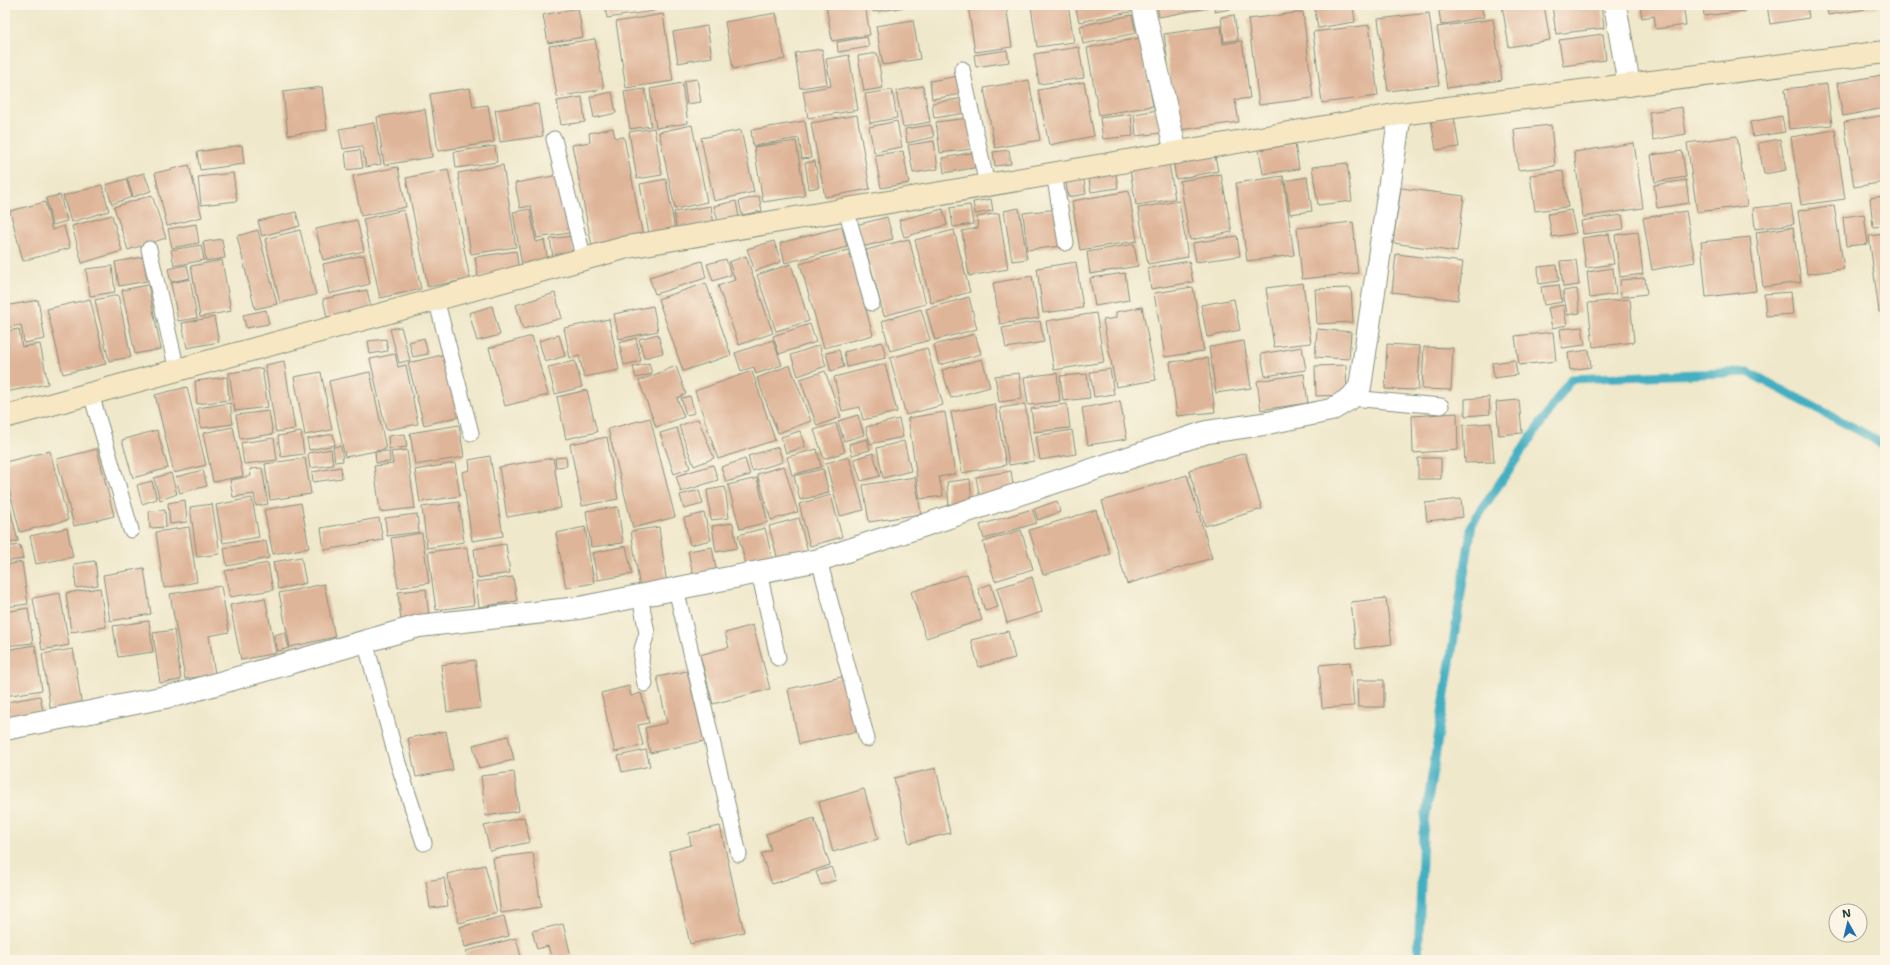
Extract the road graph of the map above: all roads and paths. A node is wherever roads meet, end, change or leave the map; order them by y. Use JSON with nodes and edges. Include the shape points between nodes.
{"nodes":[{"id":1,"x":1143,"y":5,"type":"edge"},
{"id":2,"x":1615,"y":5,"type":"edge"},
{"id":3,"x":1885,"y":52,"type":"edge"},
{"id":4,"x":962,"y":69,"type":"dead end"},
{"id":5,"x":1629,"y":85,"type":"junction"},
{"id":6,"x":1400,"y":114,"type":"junction"},
{"id":7,"x":554,"y":139,"type":"dead end"},
{"id":8,"x":1176,"y":153,"type":"junction"},
{"id":9,"x":1054,"y":174,"type":"junction"},
{"id":10,"x":987,"y":185,"type":"junction"},
{"id":11,"x":846,"y":209,"type":"junction"},
{"id":12,"x":1066,"y":243,"type":"dead end"},
{"id":13,"x":149,"y":249,"type":"dead end"},
{"id":14,"x":584,"y":260,"type":"junction"},
{"id":15,"x":436,"y":299,"type":"junction"},
{"id":16,"x":872,"y":303,"type":"dead end"},
{"id":17,"x":177,"y":370,"type":"junction"},
{"id":18,"x":91,"y":394,"type":"junction"},
{"id":19,"x":1351,"y":398,"type":"junction"},
{"id":20,"x":1441,"y":406,"type":"dead end"},
{"id":21,"x":5,"y":418,"type":"edge"},
{"id":22,"x":471,"y":433,"type":"dead end"},
{"id":23,"x":131,"y":530,"type":"dead end"},
{"id":24,"x":820,"y":560,"type":"junction"},
{"id":25,"x":759,"y":572,"type":"junction"},
{"id":26,"x":676,"y":589,"type":"junction"},
{"id":27,"x":640,"y":596,"type":"junction"},
{"id":28,"x":365,"y":641,"type":"junction"},
{"id":29,"x":778,"y":658,"type":"dead end"},
{"id":30,"x":645,"y":684,"type":"dead end"},
{"id":31,"x":5,"y":729,"type":"edge"},
{"id":32,"x":866,"y":739,"type":"dead end"},
{"id":33,"x":424,"y":843,"type":"dead end"},
{"id":34,"x":739,"y":854,"type":"dead end"}],
"edges":[{"from":1,"to":8,"type":"street"},
{"from":2,"to":5,"type":"street"},
{"from":3,"to":5,"type":"street"},
{"from":4,"to":10,"type":"lane"},
{"from":5,"to":6,"type":"street"},
{"from":6,"to":8,"type":"street"},
{"from":6,"to":19,"type":"street","via":[[1360,387]]},
{"from":7,"to":14,"type":"lane"},
{"from":8,"to":9,"type":"street"},
{"from":9,"to":10,"type":"street"},
{"from":9,"to":12,"type":"lane"},
{"from":10,"to":11,"type":"street"},
{"from":11,"to":14,"type":"street","via":[[628,247]]},
{"from":11,"to":16,"type":"lane"},
{"from":13,"to":17,"type":"lane"},
{"from":14,"to":15,"type":"street"},
{"from":15,"to":17,"type":"street"},
{"from":15,"to":22,"type":"lane"},
{"from":17,"to":18,"type":"street"},
{"from":18,"to":21,"type":"street"},
{"from":18,"to":23,"type":"lane"},
{"from":19,"to":20,"type":"lane"},
{"from":19,"to":24,"type":"street","via":[[1331,410],[1207,432]]},
{"from":24,"to":25,"type":"street"},
{"from":24,"to":32,"type":"lane"},
{"from":25,"to":26,"type":"street"},
{"from":25,"to":29,"type":"lane"},
{"from":26,"to":27,"type":"street"},
{"from":26,"to":34,"type":"lane"},
{"from":27,"to":28,"type":"street","via":[[579,608],[419,626]]},
{"from":27,"to":30,"type":"lane","via":[[648,633],[642,649],[641,663]]},
{"from":28,"to":31,"type":"street","via":[[181,694]]},
{"from":28,"to":33,"type":"lane","via":[[398,763]]}]}
